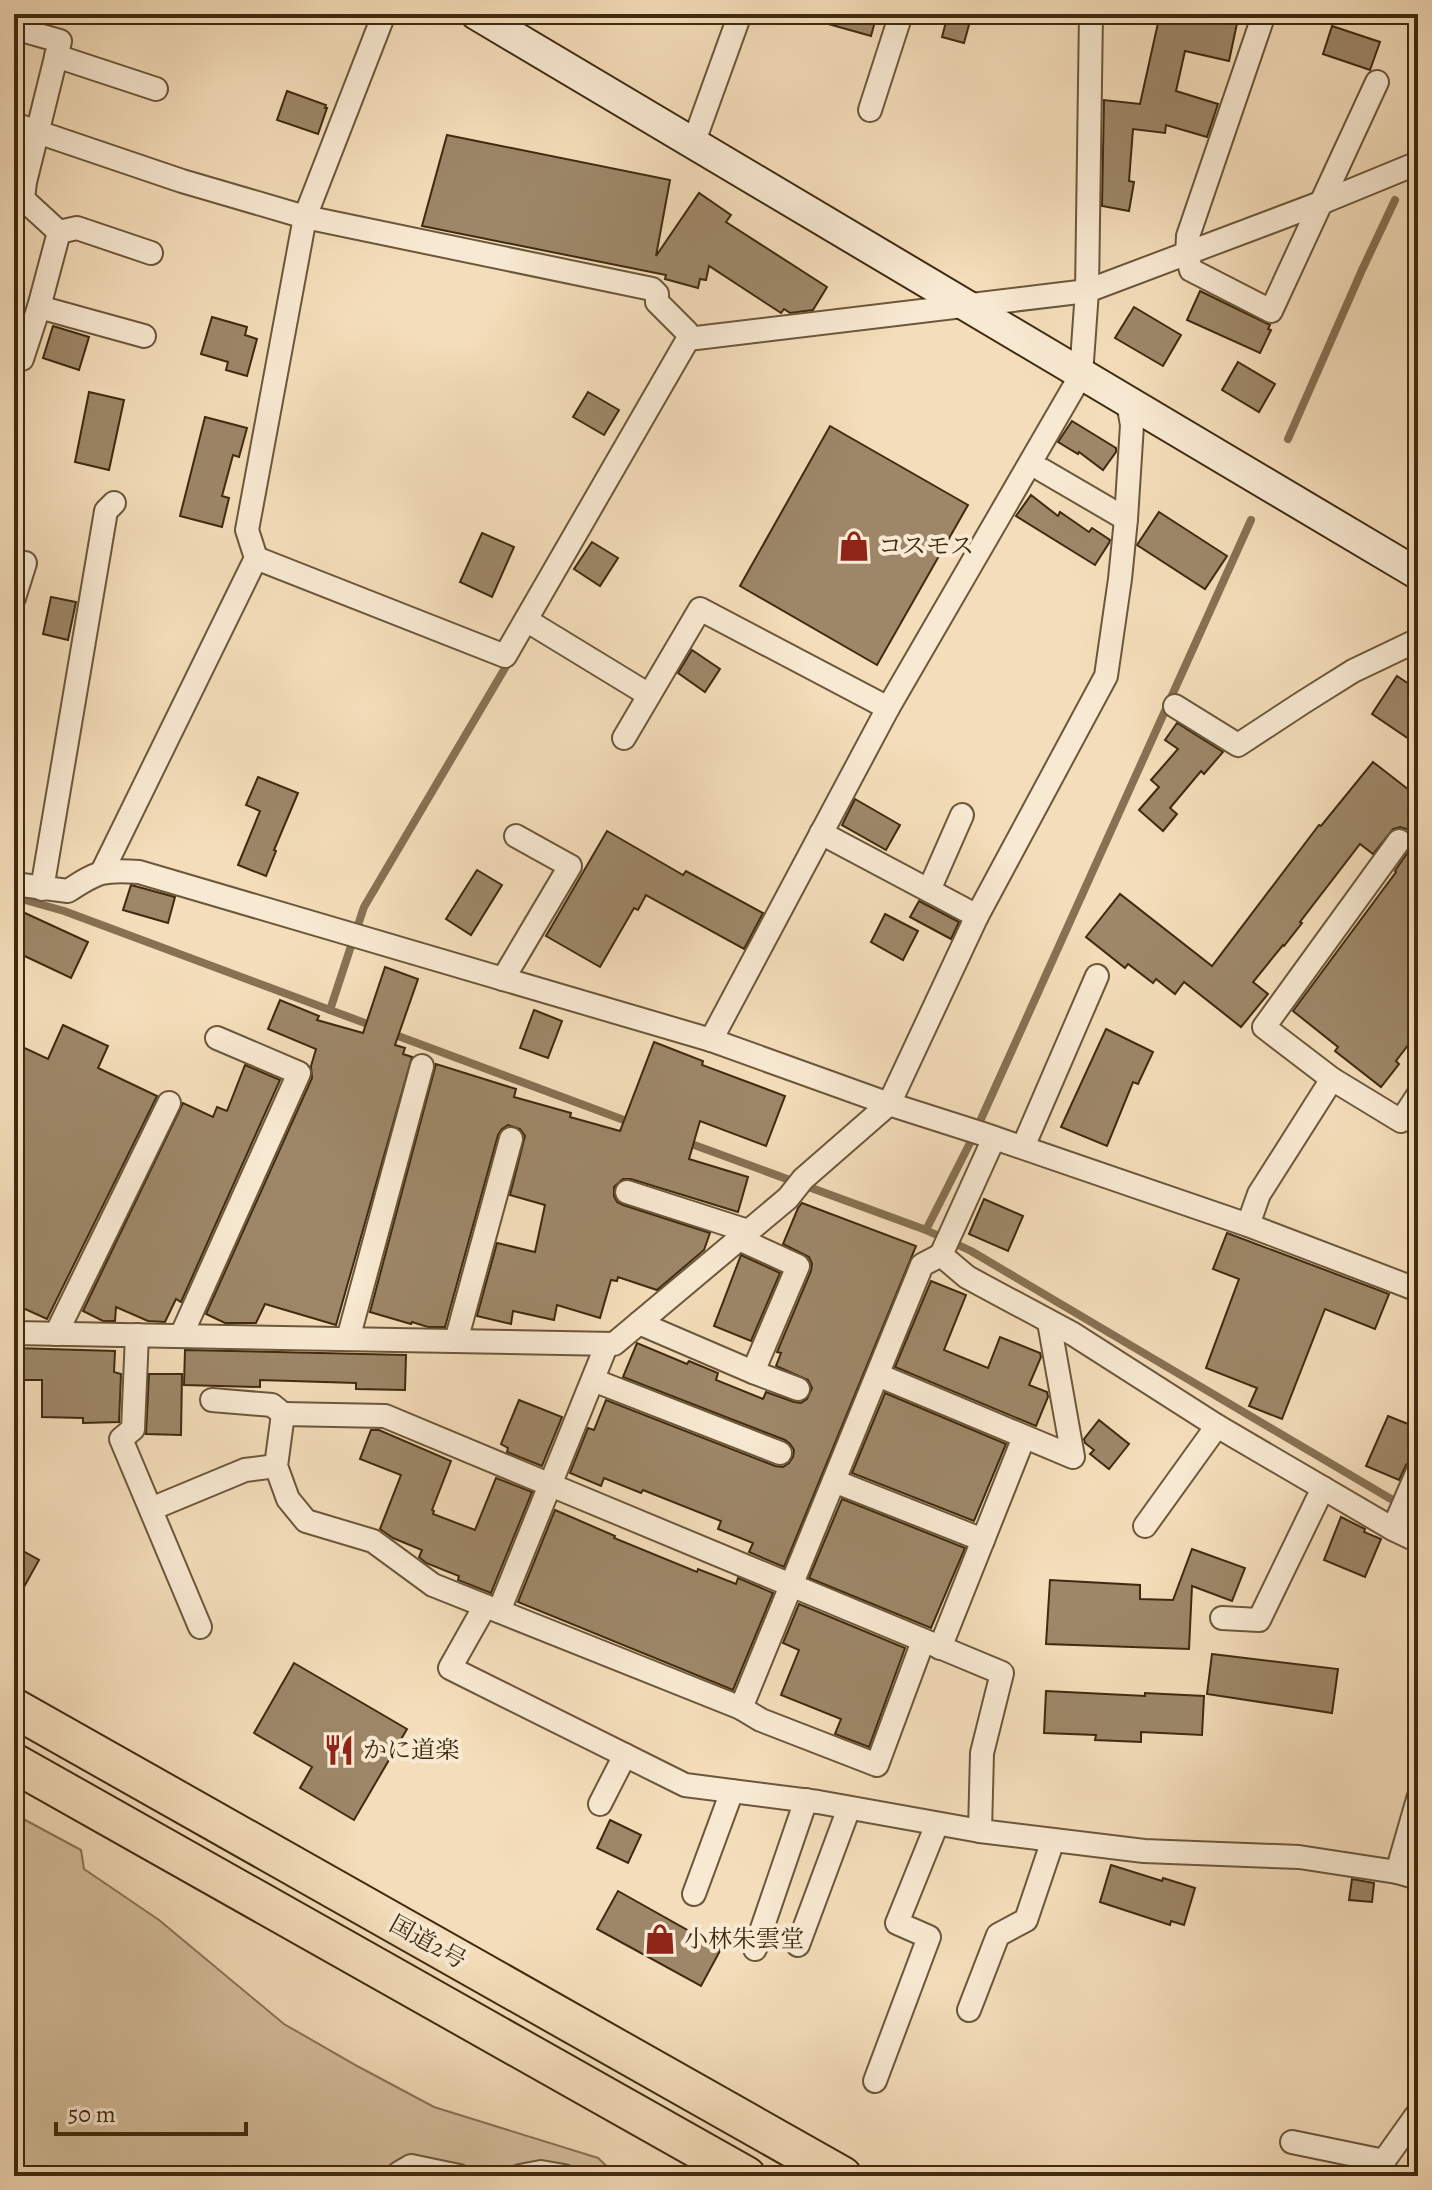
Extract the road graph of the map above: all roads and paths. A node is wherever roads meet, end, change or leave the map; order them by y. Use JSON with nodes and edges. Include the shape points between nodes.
{"nodes":[{"id":1,"x":384,"y":14,"type":"edge"},
{"id":2,"x":476,"y":14,"type":"edge"},
{"id":3,"x":740,"y":14,"type":"edge"},
{"id":4,"x":901,"y":14,"type":"edge"},
{"id":5,"x":1091,"y":14,"type":"edge"},
{"id":6,"x":1264,"y":14,"type":"edge"},
{"id":7,"x":14,"y":28,"type":"edge"},
{"id":8,"x":56,"y":56,"type":"junction"},
{"id":9,"x":1377,"y":82,"type":"dead end"},
{"id":10,"x":156,"y":89,"type":"dead end"},
{"id":11,"x":870,"y":110,"type":"dead end"},
{"id":12,"x":14,"y":124,"type":"edge"},
{"id":13,"x":38,"y":131,"type":"junction"},
{"id":14,"x":693,"y":144,"type":"junction"},
{"id":15,"x":1418,"y":163,"type":"edge"},
{"id":16,"x":1323,"y":202,"type":"junction"},
{"id":17,"x":305,"y":217,"type":"junction"},
{"id":18,"x":59,"y":232,"type":"junction"},
{"id":19,"x":151,"y":253,"type":"dead end"},
{"id":20,"x":1187,"y":254,"type":"junction"},
{"id":21,"x":1087,"y":291,"type":"junction"},
{"id":22,"x":965,"y":305,"type":"junction"},
{"id":23,"x":39,"y":307,"type":"junction"},
{"id":24,"x":144,"y":336,"type":"dead end"},
{"id":25,"x":688,"y":339,"type":"junction"},
{"id":26,"x":22,"y":359,"type":"dead end"},
{"id":27,"x":1081,"y":375,"type":"junction"},
{"id":28,"x":1128,"y":402,"type":"junction"},
{"id":29,"x":1042,"y":470,"type":"dead end"},
{"id":30,"x":114,"y":503,"type":"dead end"},
{"id":31,"x":1126,"y":519,"type":"junction"},
{"id":32,"x":256,"y":558,"type":"junction"},
{"id":33,"x":25,"y":563,"type":"dead end"},
{"id":34,"x":1418,"y":574,"type":"edge"},
{"id":35,"x":14,"y":598,"type":"edge"},
{"id":36,"x":526,"y":620,"type":"junction"},
{"id":37,"x":1418,"y":640,"type":"edge"},
{"id":38,"x":649,"y":695,"type":"junction"},
{"id":39,"x":1175,"y":706,"type":"dead end"},
{"id":40,"x":888,"y":708,"type":"junction"},
{"id":41,"x":624,"y":738,"type":"dead end"},
{"id":42,"x":962,"y":815,"type":"dead end"},
{"id":43,"x":821,"y":833,"type":"junction"},
{"id":44,"x":516,"y":836,"type":"dead end"},
{"id":45,"x":1399,"y":841,"type":"dead end"},
{"id":46,"x":102,"y":872,"type":"junction"},
{"id":47,"x":14,"y":884,"type":"edge"},
{"id":48,"x":42,"y":889,"type":"junction"},
{"id":49,"x":929,"y":890,"type":"junction"},
{"id":50,"x":977,"y":916,"type":"junction"},
{"id":51,"x":1097,"y":976,"type":"dead end"},
{"id":52,"x":503,"y":979,"type":"junction"},
{"id":53,"x":217,"y":1038,"type":"dead end"},
{"id":54,"x":711,"y":1040,"type":"junction"},
{"id":55,"x":422,"y":1066,"type":"dead end"},
{"id":56,"x":1332,"y":1079,"type":"junction"},
{"id":57,"x":1418,"y":1095,"type":"edge"},
{"id":58,"x":169,"y":1103,"type":"dead end"},
{"id":59,"x":889,"y":1104,"type":"junction"},
{"id":60,"x":981,"y":1133,"type":"junction"},
{"id":61,"x":511,"y":1139,"type":"dead end"},
{"id":62,"x":1023,"y":1147,"type":"junction"},
{"id":63,"x":627,"y":1192,"type":"dead end"},
{"id":64,"x":1248,"y":1225,"type":"junction"},
{"id":65,"x":744,"y":1235,"type":"junction"},
{"id":66,"x":941,"y":1255,"type":"junction"},
{"id":67,"x":1418,"y":1290,"type":"edge"},
{"id":68,"x":1049,"y":1322,"type":"junction"},
{"id":69,"x":639,"y":1323,"type":"junction"},
{"id":70,"x":14,"y":1333,"type":"edge"},
{"id":71,"x":56,"y":1334,"type":"junction"},
{"id":72,"x":137,"y":1335,"type":"junction"},
{"id":73,"x":181,"y":1336,"type":"junction"},
{"id":74,"x":348,"y":1339,"type":"junction"},
{"id":75,"x":456,"y":1341,"type":"junction"},
{"id":76,"x":607,"y":1344,"type":"junction"},
{"id":77,"x":753,"y":1372,"type":"junction"},
{"id":78,"x":878,"y":1375,"type":"junction"},
{"id":79,"x":593,"y":1380,"type":"junction"},
{"id":80,"x":798,"y":1389,"type":"dead end"},
{"id":81,"x":212,"y":1400,"type":"dead end"},
{"id":82,"x":283,"y":1414,"type":"junction"},
{"id":83,"x":1217,"y":1426,"type":"junction"},
{"id":84,"x":1024,"y":1437,"type":"junction"},
{"id":85,"x":780,"y":1453,"type":"dead end"},
{"id":86,"x":276,"y":1466,"type":"junction"},
{"id":87,"x":1418,"y":1471,"type":"edge"},
{"id":88,"x":834,"y":1481,"type":"junction"},
{"id":89,"x":549,"y":1485,"type":"junction"},
{"id":90,"x":1323,"y":1488,"type":"junction"},
{"id":91,"x":151,"y":1509,"type":"junction"},
{"id":92,"x":1145,"y":1526,"type":"dead end"},
{"id":93,"x":1393,"y":1529,"type":"junction"},
{"id":94,"x":983,"y":1540,"type":"junction"},
{"id":95,"x":1418,"y":1541,"type":"edge"},
{"id":96,"x":791,"y":1586,"type":"junction"},
{"id":97,"x":492,"y":1609,"type":"junction"},
{"id":98,"x":1222,"y":1618,"type":"dead end"},
{"id":99,"x":200,"y":1627,"type":"dead end"},
{"id":100,"x":932,"y":1644,"type":"junction"},
{"id":101,"x":14,"y":1708,"type":"edge"},
{"id":102,"x":741,"y":1708,"type":"junction"},
{"id":103,"x":625,"y":1755,"type":"junction"},
{"id":104,"x":14,"y":1763,"type":"edge"},
{"id":105,"x":732,"y":1791,"type":"junction"},
{"id":106,"x":1418,"y":1799,"type":"edge"},
{"id":107,"x":806,"y":1800,"type":"junction"},
{"id":108,"x":600,"y":1804,"type":"dead end"},
{"id":109,"x":849,"y":1808,"type":"junction"},
{"id":110,"x":937,"y":1824,"type":"junction"},
{"id":111,"x":980,"y":1831,"type":"junction"},
{"id":112,"x":1053,"y":1840,"type":"junction"},
{"id":113,"x":1407,"y":1875,"type":"edge"},
{"id":114,"x":694,"y":1894,"type":"dead end"},
{"id":115,"x":798,"y":1945,"type":"dead end"},
{"id":116,"x":755,"y":1949,"type":"dead end"},
{"id":117,"x":969,"y":2010,"type":"dead end"},
{"id":118,"x":875,"y":2081,"type":"dead end"},
{"id":119,"x":1418,"y":2113,"type":"edge"},
{"id":120,"x":1292,"y":2142,"type":"dead end"},
{"id":121,"x":1379,"y":2168,"type":"edge"},
{"id":122,"x":734,"y":2173,"type":"edge"},
{"id":123,"x":399,"y":2176,"type":"edge"},
{"id":124,"x":459,"y":2176,"type":"edge"},
{"id":125,"x":520,"y":2176,"type":"edge"},
{"id":126,"x":564,"y":2176,"type":"edge"},
{"id":127,"x":842,"y":2176,"type":"edge"}],
"edges":[{"from":1,"to":17,"type":"street"},
{"from":2,"to":14,"type":"street"},
{"from":3,"to":14,"type":"street"},
{"from":4,"to":11,"type":"street"},
{"from":5,"to":21,"type":"street"},
{"from":6,"to":20,"type":"street","via":[[1188,236]]},
{"from":7,"to":8,"type":"street","via":[[60,41]]},
{"from":8,"to":10,"type":"street"},
{"from":8,"to":13,"type":"street"},
{"from":9,"to":16,"type":"street"},
{"from":12,"to":13,"type":"street"},
{"from":13,"to":17,"type":"street"},
{"from":13,"to":18,"type":"street","via":[[23,199]]},
{"from":14,"to":22,"type":"street"},
{"from":15,"to":16,"type":"street"},
{"from":16,"to":20,"type":"street"},
{"from":16,"to":20,"type":"street","via":[[1271,311],[1191,270]]},
{"from":17,"to":25,"type":"street","via":[[652,289]]},
{"from":17,"to":32,"type":"street","via":[[247,530]]},
{"from":18,"to":19,"type":"street","via":[[77,228]]},
{"from":18,"to":23,"type":"street"},
{"from":20,"to":21,"type":"street"},
{"from":21,"to":22,"type":"street"},
{"from":21,"to":27,"type":"street"},
{"from":22,"to":25,"type":"street"},
{"from":22,"to":27,"type":"street"},
{"from":23,"to":24,"type":"street"},
{"from":23,"to":26,"type":"street"},
{"from":25,"to":36,"type":"street"},
{"from":27,"to":28,"type":"street"},
{"from":27,"to":40,"type":"street"},
{"from":28,"to":31,"type":"street","via":[[1132,425]]},
{"from":28,"to":34,"type":"street"},
{"from":29,"to":31,"type":"street"},
{"from":30,"to":48,"type":"street","via":[[106,511]]},
{"from":31,"to":50,"type":"street","via":[[1106,676]]},
{"from":32,"to":36,"type":"street","via":[[505,656]]},
{"from":32,"to":46,"type":"street"},
{"from":33,"to":35,"type":"street"},
{"from":36,"to":38,"type":"street"},
{"from":37,"to":39,"type":"street","via":[[1353,671],[1238,745]]},
{"from":38,"to":40,"type":"street","via":[[700,609]]},
{"from":38,"to":41,"type":"street"},
{"from":40,"to":43,"type":"street"},
{"from":42,"to":49,"type":"street"},
{"from":43,"to":49,"type":"street"},
{"from":43,"to":54,"type":"street"},
{"from":44,"to":52,"type":"street","via":[[570,866]]},
{"from":45,"to":56,"type":"street","via":[[1264,1027]]},
{"from":46,"to":48,"type":"street","via":[[68,891]]},
{"from":46,"to":52,"type":"street","via":[[139,872]]},
{"from":47,"to":48,"type":"street"},
{"from":49,"to":50,"type":"street"},
{"from":50,"to":59,"type":"street"},
{"from":51,"to":62,"type":"street"},
{"from":52,"to":54,"type":"street"},
{"from":53,"to":73,"type":"street","via":[[299,1073]]},
{"from":54,"to":59,"type":"street"},
{"from":55,"to":74,"type":"street"},
{"from":56,"to":57,"type":"street","via":[[1401,1121]]},
{"from":56,"to":64,"type":"street","via":[[1259,1194]]},
{"from":58,"to":71,"type":"street"},
{"from":59,"to":60,"type":"street"},
{"from":59,"to":65,"type":"street"},
{"from":60,"to":62,"type":"street"},
{"from":60,"to":66,"type":"street"},
{"from":61,"to":75,"type":"street"},
{"from":62,"to":64,"type":"street"},
{"from":63,"to":65,"type":"street"},
{"from":64,"to":67,"type":"street"},
{"from":65,"to":69,"type":"street"},
{"from":65,"to":77,"type":"street","via":[[798,1266]]},
{"from":66,"to":68,"type":"street","via":[[967,1277]]},
{"from":66,"to":78,"type":"street","via":[[922,1265]]},
{"from":68,"to":83,"type":"street"},
{"from":68,"to":84,"type":"street","via":[[1073,1457]]},
{"from":69,"to":76,"type":"street"},
{"from":69,"to":77,"type":"street"},
{"from":70,"to":71,"type":"street"},
{"from":71,"to":72,"type":"street"},
{"from":72,"to":73,"type":"street"},
{"from":72,"to":91,"type":"street","via":[[133,1429],[121,1439]]},
{"from":73,"to":74,"type":"street"},
{"from":74,"to":75,"type":"street"},
{"from":75,"to":76,"type":"street"},
{"from":76,"to":79,"type":"street"},
{"from":77,"to":80,"type":"street"},
{"from":78,"to":84,"type":"street"},
{"from":78,"to":88,"type":"street"},
{"from":79,"to":85,"type":"street"},
{"from":79,"to":89,"type":"street"},
{"from":81,"to":82,"type":"street","via":[[272,1405]]},
{"from":82,"to":86,"type":"street"},
{"from":82,"to":89,"type":"street","via":[[385,1416]]},
{"from":83,"to":90,"type":"street"},
{"from":83,"to":92,"type":"street"},
{"from":84,"to":94,"type":"street"},
{"from":86,"to":91,"type":"street","via":[[245,1470]]},
{"from":86,"to":97,"type":"street","via":[[288,1499],[306,1521],[373,1541],[433,1585]]},
{"from":87,"to":93,"type":"street"},
{"from":88,"to":94,"type":"street"},
{"from":88,"to":96,"type":"street"},
{"from":89,"to":96,"type":"street"},
{"from":89,"to":97,"type":"street"},
{"from":90,"to":93,"type":"street"},
{"from":90,"to":98,"type":"street","via":[[1259,1620]]},
{"from":91,"to":99,"type":"street"},
{"from":93,"to":95,"type":"street"},
{"from":94,"to":100,"type":"street"},
{"from":96,"to":100,"type":"street"},
{"from":96,"to":102,"type":"street"},
{"from":97,"to":102,"type":"street"},
{"from":97,"to":103,"type":"street","via":[[450,1668]]},
{"from":100,"to":102,"type":"street","via":[[877,1765]]},
{"from":100,"to":111,"type":"street","via":[[1002,1673],[982,1753]]},
{"from":101,"to":127,"type":"highway","name":"国道2号"},
{"from":103,"to":105,"type":"street","via":[[685,1785]]},
{"from":103,"to":108,"type":"street"},
{"from":104,"to":122,"type":"highway","name":"国道2号"},
{"from":105,"to":107,"type":"street"},
{"from":105,"to":114,"type":"street"},
{"from":106,"to":113,"type":"street"},
{"from":107,"to":109,"type":"street"},
{"from":107,"to":116,"type":"street"},
{"from":109,"to":110,"type":"street"},
{"from":109,"to":115,"type":"street"},
{"from":110,"to":111,"type":"street"},
{"from":110,"to":118,"type":"street","via":[[897,1923],[929,1937]]},
{"from":111,"to":112,"type":"street"},
{"from":112,"to":113,"type":"street","via":[[1144,1851],[1299,1857]]},
{"from":112,"to":117,"type":"street","via":[[1026,1920],[998,1935]]},
{"from":119,"to":121,"type":"street"},
{"from":120,"to":121,"type":"street"},
{"from":123,"to":124,"type":"street","via":[[411,2166]]},
{"from":125,"to":126,"type":"street"}]}
